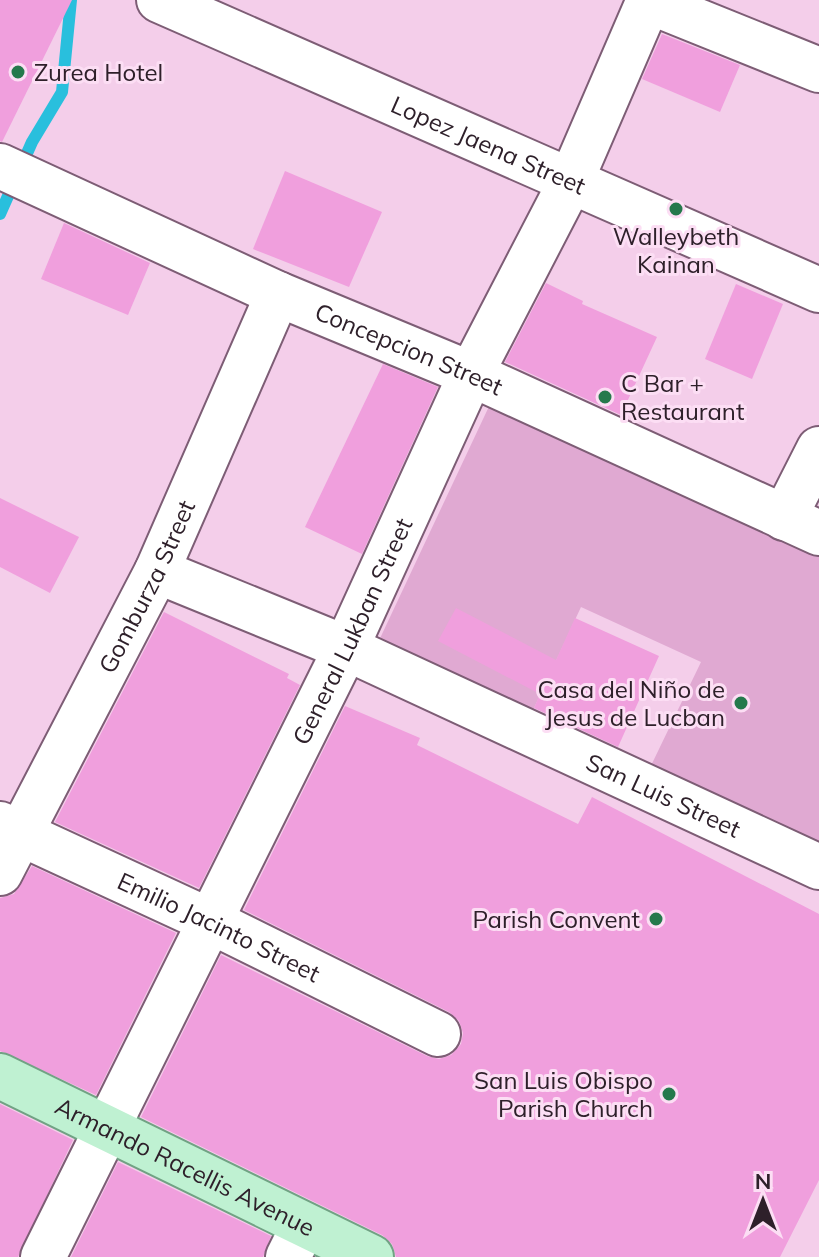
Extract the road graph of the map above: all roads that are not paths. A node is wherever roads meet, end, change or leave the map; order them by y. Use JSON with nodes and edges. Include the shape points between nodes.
{"nodes":[{"id":1,"x":159,"y":0,"type":"edge"},
{"id":2,"x":649,"y":1,"type":"edge"},
{"id":3,"x":819,"y":70,"type":"edge"},
{"id":4,"x":0,"y":166,"type":"edge"},
{"id":5,"x":570,"y":183,"type":"junction"},
{"id":6,"x":819,"y":290,"type":"edge"},
{"id":7,"x":278,"y":294,"type":"junction"},
{"id":8,"x":471,"y":374,"type":"junction"},
{"id":9,"x":819,"y":449,"type":"edge"},
{"id":10,"x":802,"y":526,"type":"edge"},
{"id":11,"x":157,"y":571,"type":"junction"},
{"id":12,"x":346,"y":648,"type":"junction"},
{"id":13,"x":10,"y":829,"type":"edge"},
{"id":14,"x":819,"y":867,"type":"edge"},
{"id":15,"x":0,"y":873,"type":"edge"},
{"id":16,"x":210,"y":921,"type":"junction"},
{"id":17,"x":438,"y":1034,"type":"dead end"},
{"id":18,"x":0,"y":1076,"type":"edge"},
{"id":19,"x":106,"y":1128,"type":"junction"},
{"id":20,"x":296,"y":1241,"type":"edge"},
{"id":21,"x":43,"y":1257,"type":"edge"},
{"id":22,"x":371,"y":1257,"type":"edge"}],
"edges":[{"from":1,"to":5,"type":"street","name":"Lopez Jaena Street"},
{"from":2,"to":3,"type":"street"},
{"from":2,"to":5,"type":"street","name":"General Lukban Street"},
{"from":4,"to":7,"type":"street","name":"Concepcion Street"},
{"from":5,"to":6,"type":"street","name":"Lopez Jaena Street"},
{"from":5,"to":8,"type":"street","name":"General Lukban Street"},
{"from":7,"to":8,"type":"street","name":"Concepcion Street"},
{"from":7,"to":11,"type":"street","name":"Gomburza Street"},
{"from":8,"to":10,"type":"street","name":"Concepcion Street"},
{"from":8,"to":12,"type":"street","name":"General Lukban Street"},
{"from":9,"to":10,"type":"street"},
{"from":11,"to":12,"type":"street","name":"San Luis Street"},
{"from":11,"to":13,"type":"street","name":"Gomburza Street"},
{"from":12,"to":14,"type":"street","name":"San Luis Street"},
{"from":12,"to":16,"type":"street","name":"General Lukban Street"},
{"from":13,"to":15,"type":"street","name":"Gomburza Street"},
{"from":13,"to":16,"type":"street","name":"Emilio Jacinto Street"},
{"from":16,"to":17,"type":"street","name":"Emilio Jacinto Street"},
{"from":16,"to":19,"type":"street","name":"General Lukban Street"},
{"from":18,"to":19,"type":"main road","name":"Armando Racellis Avenue"},
{"from":19,"to":20,"type":"main road","name":"Armando Racellis Avenue"},
{"from":19,"to":21,"type":"street","name":"General Lukban Street"},
{"from":20,"to":22,"type":"main road","name":"Armando Racellis Avenue"}]}
